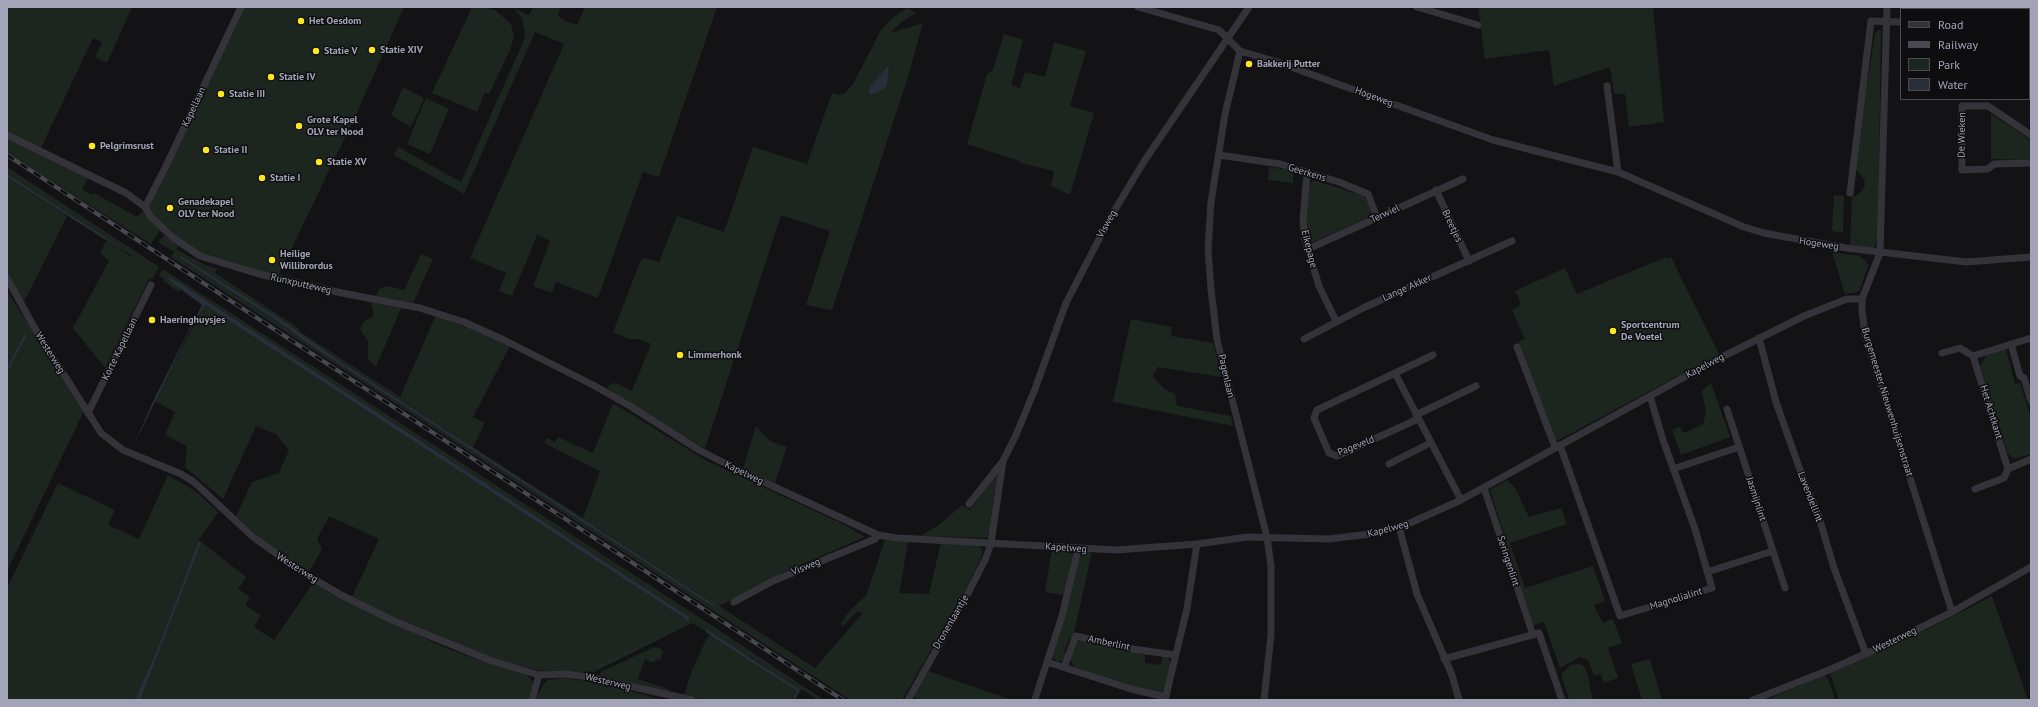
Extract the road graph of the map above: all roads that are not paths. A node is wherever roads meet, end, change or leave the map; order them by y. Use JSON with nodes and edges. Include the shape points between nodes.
{"nodes":[{"id":1,"x":241,"y":7,"type":"edge"},
{"id":2,"x":1138,"y":7,"type":"edge"},
{"id":3,"x":1249,"y":7,"type":"edge"},
{"id":4,"x":1417,"y":7,"type":"edge"},
{"id":5,"x":1887,"y":7,"type":"edge"},
{"id":6,"x":1432,"y":9,"type":"edge"},
{"id":7,"x":1887,"y":21,"type":"junction"},
{"id":8,"x":1900,"y":22,"type":"edge"},
{"id":9,"x":1478,"y":25,"type":"dead end"},
{"id":10,"x":1228,"y":38,"type":"junction"},
{"id":11,"x":1240,"y":51,"type":"junction"},
{"id":12,"x":1608,"y":86,"type":"dead end"},
{"id":13,"x":7,"y":135,"type":"edge"},
{"id":14,"x":2031,"y":135,"type":"edge"},
{"id":15,"x":1219,"y":155,"type":"junction"},
{"id":16,"x":2031,"y":163,"type":"edge"},
{"id":17,"x":1618,"y":172,"type":"junction"},
{"id":18,"x":1307,"y":173,"type":"junction"},
{"id":19,"x":1463,"y":179,"type":"dead end"},
{"id":20,"x":1436,"y":190,"type":"junction"},
{"id":21,"x":1850,"y":193,"type":"dead end"},
{"id":22,"x":145,"y":207,"type":"junction"},
{"id":23,"x":1377,"y":218,"type":"junction"},
{"id":24,"x":1512,"y":242,"type":"dead end"},
{"id":25,"x":1308,"y":249,"type":"junction"},
{"id":26,"x":1880,"y":253,"type":"junction"},
{"id":27,"x":2031,"y":257,"type":"edge"},
{"id":28,"x":1469,"y":261,"type":"junction"},
{"id":29,"x":7,"y":278,"type":"edge"},
{"id":30,"x":151,"y":285,"type":"dead end"},
{"id":31,"x":1862,"y":300,"type":"junction"},
{"id":32,"x":1336,"y":321,"type":"junction"},
{"id":33,"x":1759,"y":338,"type":"junction"},
{"id":34,"x":2031,"y":338,"type":"edge"},
{"id":35,"x":1304,"y":339,"type":"dead end"},
{"id":36,"x":2011,"y":344,"type":"junction"},
{"id":37,"x":1517,"y":347,"type":"dead end"},
{"id":38,"x":1942,"y":353,"type":"dead end"},
{"id":39,"x":1433,"y":355,"type":"dead end"},
{"id":40,"x":1974,"y":356,"type":"junction"},
{"id":41,"x":1395,"y":373,"type":"junction"},
{"id":42,"x":593,"y":385,"type":"joint"},
{"id":43,"x":1476,"y":386,"type":"dead end"},
{"id":44,"x":1650,"y":396,"type":"junction"},
{"id":45,"x":2031,"y":401,"type":"edge"},
{"id":46,"x":1727,"y":409,"type":"dead end"},
{"id":47,"x":88,"y":413,"type":"junction"},
{"id":48,"x":1417,"y":417,"type":"junction"},
{"id":49,"x":1430,"y":444,"type":"junction"},
{"id":50,"x":1558,"y":446,"type":"junction"},
{"id":51,"x":1739,"y":447,"type":"junction"},
{"id":52,"x":2031,"y":459,"type":"edge"},
{"id":53,"x":1003,"y":461,"type":"junction"},
{"id":54,"x":1389,"y":464,"type":"dead end"},
{"id":55,"x":1672,"y":469,"type":"junction"},
{"id":56,"x":2008,"y":469,"type":"junction"},
{"id":57,"x":1484,"y":488,"type":"junction"},
{"id":58,"x":1975,"y":490,"type":"dead end"},
{"id":59,"x":1461,"y":500,"type":"junction"},
{"id":60,"x":969,"y":504,"type":"dead end"},
{"id":61,"x":1399,"y":527,"type":"junction"},
{"id":62,"x":878,"y":535,"type":"junction"},
{"id":63,"x":1267,"y":537,"type":"junction"},
{"id":64,"x":991,"y":543,"type":"junction"},
{"id":65,"x":1197,"y":544,"type":"junction"},
{"id":66,"x":1078,"y":549,"type":"junction"},
{"id":67,"x":1773,"y":550,"type":"junction"},
{"id":68,"x":2031,"y":567,"type":"edge"},
{"id":69,"x":1708,"y":572,"type":"junction"},
{"id":70,"x":1785,"y":588,"type":"dead end"},
{"id":71,"x":734,"y":602,"type":"dead end"},
{"id":72,"x":1952,"y":612,"type":"junction"},
{"id":73,"x":1533,"y":635,"type":"junction"},
{"id":74,"x":1866,"y":654,"type":"junction"},
{"id":75,"x":1175,"y":655,"type":"junction"},
{"id":76,"x":1444,"y":659,"type":"junction"},
{"id":77,"x":1047,"y":662,"type":"junction"},
{"id":78,"x":1064,"y":667,"type":"junction"},
{"id":79,"x":539,"y":675,"type":"junction"},
{"id":80,"x":1165,"y":698,"type":"edge"},
{"id":81,"x":1035,"y":699,"type":"dead end"},
{"id":82,"x":532,"y":700,"type":"edge"},
{"id":83,"x":692,"y":700,"type":"edge"},
{"id":84,"x":908,"y":700,"type":"edge"},
{"id":85,"x":1264,"y":700,"type":"edge"},
{"id":86,"x":1459,"y":700,"type":"edge"},
{"id":87,"x":1562,"y":700,"type":"edge"},
{"id":88,"x":1753,"y":700,"type":"edge"}],
"edges":[{"from":1,"to":22,"type":"street","name":"Kapellaan","via":[[166,168]]},
{"from":2,"to":10,"type":"street","via":[[1220,30]]},
{"from":3,"to":10,"type":"street","name":"Visweg"},
{"from":4,"to":6,"type":"street"},
{"from":5,"to":7,"type":"street","name":"Burgemeester Nieuwenhuijsenstraat"},
{"from":6,"to":9,"type":"street"},
{"from":7,"to":8,"type":"street"},
{"from":7,"to":21,"type":"street","via":[[1871,21]]},
{"from":7,"to":26,"type":"street","name":"Burgemeester Nieuwenhuijsenstraat"},
{"from":10,"to":11,"type":"street"},
{"from":10,"to":53,"type":"street","name":"Visweg","via":[[1145,160],[1074,285],[1035,389]]},
{"from":11,"to":15,"type":"street","name":"Pagenlaan","via":[[1225,114]]},
{"from":11,"to":17,"type":"street","name":"Hogeweg","via":[[1504,144]]},
{"from":12,"to":17,"type":"street"},
{"from":13,"to":22,"type":"street","name":"Runxputteweg","via":[[123,192]]},
{"from":14,"to":16,"type":"street","name":"De Wieken","via":[[1988,106],[1962,106],[1962,170],[1988,169],[1994,164]]},
{"from":15,"to":18,"type":"street","name":"Geerkens","via":[[1280,164]]},
{"from":15,"to":63,"type":"street","name":"Pagenlaan","via":[[1211,202],[1208,249],[1213,307],[1219,347]]},
{"from":17,"to":26,"type":"street","name":"Hogeweg","via":[[1744,227],[1787,239]]},
{"from":18,"to":23,"type":"street","name":"Geerkens","via":[[1368,194]]},
{"from":18,"to":25,"type":"street","name":"Eikepage","via":[[1303,228]]},
{"from":19,"to":20,"type":"street","name":"Terwiel"},
{"from":20,"to":23,"type":"street","name":"Terwiel"},
{"from":20,"to":28,"type":"street","name":"Breetjes"},
{"from":22,"to":42,"type":"street","name":"Runxputteweg","via":[[163,230],[200,256],[259,274],[439,313],[504,340]]},
{"from":23,"to":25,"type":"street","name":"Terwiel"},
{"from":24,"to":28,"type":"street","name":"Lange Akker"},
{"from":25,"to":32,"type":"street","name":"Eikepage","via":[[1319,286]]},
{"from":26,"to":27,"type":"street","name":"Hogeweg","via":[[1966,262]]},
{"from":26,"to":31,"type":"street","name":"Burgemeester Nieuwenhuijsenstraat"},
{"from":28,"to":32,"type":"street","name":"Lange Akker"},
{"from":29,"to":47,"type":"street","name":"Westerweg","via":[[34,327]]},
{"from":30,"to":47,"type":"street","name":"Korte Kapellaan"},
{"from":31,"to":33,"type":"street","name":"Kapelweg","via":[[1847,299]]},
{"from":31,"to":72,"type":"street","name":"Burgemeester Nieuwenhuijsenstraat","via":[[1865,334]]},
{"from":32,"to":35,"type":"street","name":"Lange Akker"},
{"from":33,"to":44,"type":"street","name":"Kapelweg"},
{"from":33,"to":74,"type":"street","name":"Lavendellint","via":[[1776,402]]},
{"from":34,"to":36,"type":"street"},
{"from":36,"to":40,"type":"street"},
{"from":36,"to":45,"type":"street","via":[[2020,376],[2024,378]]},
{"from":37,"to":50,"type":"street"},
{"from":38,"to":40,"type":"street","via":[[1960,348]]},
{"from":39,"to":41,"type":"street","name":"Pageveld"},
{"from":40,"to":56,"type":"street","name":"Het Achtkant"},
{"from":41,"to":48,"type":"street"},
{"from":41,"to":48,"type":"street","name":"Pageveld","via":[[1317,410],[1314,418],[1329,453],[1337,456]]},
{"from":42,"to":62,"type":"street","name":"Kapelweg","via":[[699,450]]},
{"from":43,"to":48,"type":"street","name":"Pageveld"},
{"from":44,"to":50,"type":"street","name":"Kapelweg"},
{"from":44,"to":55,"type":"street","name":"Magnolialint"},
{"from":46,"to":51,"type":"street","name":"Jasmijnlint"},
{"from":47,"to":79,"type":"street","name":"Westerweg","via":[[97,429],[111,442],[194,482],[265,547],[318,581],[363,606],[448,645]]},
{"from":48,"to":49,"type":"street"},
{"from":49,"to":54,"type":"street"},
{"from":49,"to":59,"type":"street"},
{"from":50,"to":57,"type":"street","name":"Kapelweg"},
{"from":50,"to":69,"type":"street","name":"Magnolialint","via":[[1620,616],[1712,588]]},
{"from":51,"to":55,"type":"street"},
{"from":51,"to":67,"type":"street","name":"Jasmijnlint"},
{"from":52,"to":56,"type":"street"},
{"from":53,"to":60,"type":"street","name":"Visweg"},
{"from":53,"to":64,"type":"street","name":"Visweg"},
{"from":55,"to":69,"type":"street","name":"Magnolialint","via":[[1692,518]]},
{"from":56,"to":58,"type":"street","via":[[2004,478]]},
{"from":57,"to":59,"type":"street","name":"Kapelweg"},
{"from":57,"to":73,"type":"street","name":"Seringenlint"},
{"from":59,"to":61,"type":"street","name":"Kapelweg"},
{"from":61,"to":63,"type":"street","name":"Kapelweg","via":[[1350,538]]},
{"from":61,"to":76,"type":"street","via":[[1417,594]]},
{"from":62,"to":64,"type":"street","name":"Kapelweg"},
{"from":62,"to":71,"type":"street","name":"Visweg","via":[[874,539],[774,581]]},
{"from":63,"to":65,"type":"street","name":"Kapelweg"},
{"from":63,"to":85,"type":"street","name":"Pagenlaan","via":[[1271,566],[1271,635]]},
{"from":64,"to":66,"type":"street","name":"Kapelweg"},
{"from":64,"to":84,"type":"street","name":"Dronenlaantje","via":[[978,576]]},
{"from":65,"to":66,"type":"street","name":"Kapelweg","via":[[1138,549]]},
{"from":65,"to":75,"type":"street","via":[[1187,608]]},
{"from":66,"to":77,"type":"street","via":[[1062,616]]},
{"from":67,"to":69,"type":"street"},
{"from":67,"to":70,"type":"street","name":"Jasmijnlint"},
{"from":68,"to":72,"type":"street","name":"Westerweg"},
{"from":72,"to":74,"type":"street","name":"Westerweg"},
{"from":73,"to":76,"type":"street"},
{"from":73,"to":87,"type":"street","name":"Seringenlint","via":[[1539,633]]},
{"from":74,"to":88,"type":"street","name":"Westerweg"},
{"from":75,"to":78,"type":"street","name":"Amberlint","via":[[1133,649],[1076,636]]},
{"from":75,"to":80,"type":"street"},
{"from":76,"to":86,"type":"street","via":[[1452,675]]},
{"from":77,"to":78,"type":"street"},
{"from":77,"to":81,"type":"street"},
{"from":78,"to":80,"type":"street"},
{"from":79,"to":82,"type":"street"},
{"from":79,"to":83,"type":"street","name":"Westerweg","via":[[566,674],[589,677]]}]}
